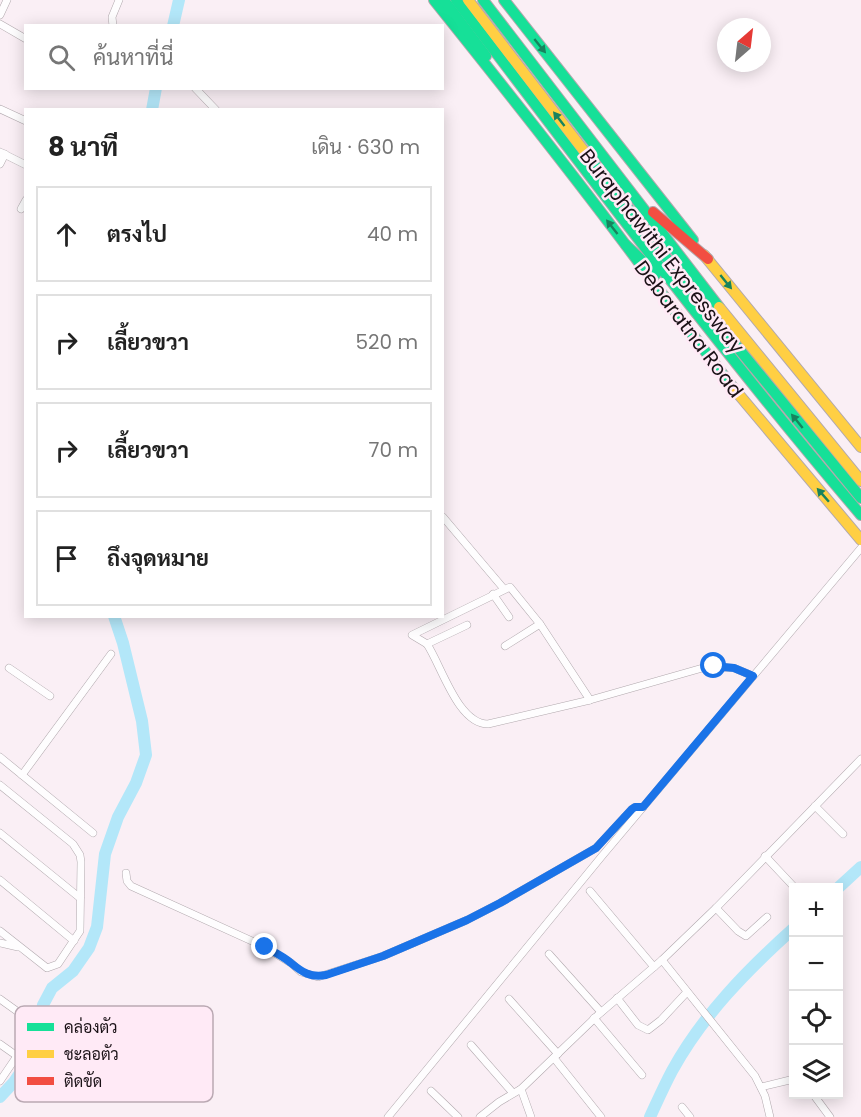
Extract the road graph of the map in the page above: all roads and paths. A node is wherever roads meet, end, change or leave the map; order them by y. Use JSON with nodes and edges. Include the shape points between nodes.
{"nodes":[{"id":1,"x":7,"y":0,"type":"edge"},
{"id":2,"x":119,"y":0,"type":"edge"},
{"id":3,"x":434,"y":0,"type":"edge"},
{"id":4,"x":444,"y":0,"type":"edge"},
{"id":5,"x":456,"y":0,"type":"edge"},
{"id":6,"x":468,"y":0,"type":"edge"},
{"id":7,"x":483,"y":0,"type":"edge"},
{"id":8,"x":488,"y":0,"type":"edge"},
{"id":9,"x":504,"y":0,"type":"edge"},
{"id":10,"x":0,"y":15,"type":"edge"},
{"id":11,"x":0,"y":24,"type":"edge"},
{"id":12,"x":113,"y":24,"type":"edge"},
{"id":13,"x":24,"y":38,"type":"edge"},
{"id":14,"x":197,"y":90,"type":"edge"},
{"id":15,"x":214,"y":108,"type":"edge"},
{"id":16,"x":0,"y":109,"type":"edge"},
{"id":17,"x":24,"y":120,"type":"edge"},
{"id":18,"x":536,"y":128,"type":"junction"},
{"id":19,"x":2,"y":153,"type":"edge"},
{"id":20,"x":0,"y":164,"type":"edge"},
{"id":21,"x":24,"y":164,"type":"edge"},
{"id":22,"x":24,"y":203,"type":"edge"},
{"id":23,"x":21,"y":208,"type":"dead end"},
{"id":24,"x":649,"y":209,"type":"junction"},
{"id":25,"x":626,"y":245,"type":"junction"},
{"id":26,"x":708,"y":259,"type":"junction"},
{"id":27,"x":686,"y":302,"type":"junction"},
{"id":28,"x":861,"y":447,"type":"edge"},
{"id":29,"x":861,"y":472,"type":"edge"},
{"id":30,"x":861,"y":480,"type":"edge"},
{"id":31,"x":861,"y":498,"type":"edge"},
{"id":32,"x":861,"y":515,"type":"edge"},
{"id":33,"x":444,"y":518,"type":"edge"},
{"id":34,"x":861,"y":540,"type":"edge"},
{"id":35,"x":861,"y":548,"type":"edge"},
{"id":36,"x":504,"y":589,"type":"junction"},
{"id":37,"x":493,"y":594,"type":"junction"},
{"id":38,"x":508,"y":617,"type":"dead end"},
{"id":39,"x":540,"y":624,"type":"junction"},
{"id":40,"x":467,"y":625,"type":"dead end"},
{"id":41,"x":427,"y":644,"type":"junction"},
{"id":42,"x":505,"y":646,"type":"dead end"},
{"id":43,"x":111,"y":654,"type":"dead end"},
{"id":44,"x":9,"y":668,"type":"dead end"},
{"id":45,"x":753,"y":676,"type":"junction"},
{"id":46,"x":50,"y":696,"type":"dead end"},
{"id":47,"x":590,"y":700,"type":"junction"},
{"id":48,"x":0,"y":757,"type":"edge"},
{"id":49,"x":861,"y":759,"type":"edge"},
{"id":50,"x":22,"y":776,"type":"junction"},
{"id":51,"x":0,"y":785,"type":"edge"},
{"id":52,"x":815,"y":806,"type":"junction"},
{"id":53,"x":643,"y":807,"type":"junction"},
{"id":54,"x":0,"y":833,"type":"edge"},
{"id":55,"x":93,"y":833,"type":"dead end"},
{"id":56,"x":843,"y":834,"type":"dead end"},
{"id":57,"x":765,"y":856,"type":"junction"},
{"id":58,"x":126,"y":873,"type":"dead end"},
{"id":59,"x":0,"y":880,"type":"edge"},
{"id":60,"x":790,"y":883,"type":"edge"},
{"id":61,"x":590,"y":891,"type":"dead end"},
{"id":62,"x":80,"y":898,"type":"junction"},
{"id":63,"x":716,"y":908,"type":"junction"},
{"id":64,"x":767,"y":917,"type":"dead end"},
{"id":65,"x":0,"y":931,"type":"edge"},
{"id":66,"x":74,"y":941,"type":"junction"},
{"id":67,"x":0,"y":944,"type":"edge"},
{"id":68,"x":20,"y":947,"type":"junction"},
{"id":69,"x":549,"y":954,"type":"dead end"},
{"id":70,"x":662,"y":960,"type":"junction"},
{"id":71,"x":654,"y":967,"type":"junction"},
{"id":72,"x":687,"y":992,"type":"junction"},
{"id":73,"x":617,"y":998,"type":"junction"},
{"id":74,"x":0,"y":999,"type":"edge"},
{"id":75,"x":509,"y":999,"type":"dead end"},
{"id":76,"x":15,"y":1010,"type":"edge"},
{"id":77,"x":601,"y":1012,"type":"junction"},
{"id":78,"x":594,"y":1018,"type":"junction"},
{"id":79,"x":0,"y":1044,"type":"edge"},
{"id":80,"x":471,"y":1044,"type":"dead end"},
{"id":81,"x":15,"y":1055,"type":"edge"},
{"id":82,"x":556,"y":1056,"type":"junction"},
{"id":83,"x":15,"y":1059,"type":"edge"},
{"id":84,"x":642,"y":1075,"type":"dead end"},
{"id":85,"x":789,"y":1080,"type":"edge"},
{"id":86,"x":0,"y":1081,"type":"edge"},
{"id":87,"x":761,"y":1087,"type":"junction"},
{"id":88,"x":521,"y":1089,"type":"junction"},
{"id":89,"x":431,"y":1091,"type":"dead end"},
{"id":90,"x":513,"y":1093,"type":"junction"},
{"id":91,"x":816,"y":1099,"type":"edge"},
{"id":92,"x":682,"y":1107,"type":"dead end"},
{"id":93,"x":388,"y":1117,"type":"edge"},
{"id":94,"x":458,"y":1117,"type":"edge"},
{"id":95,"x":480,"y":1117,"type":"edge"},
{"id":96,"x":531,"y":1117,"type":"edge"},
{"id":97,"x":601,"y":1117,"type":"edge"},
{"id":98,"x":690,"y":1117,"type":"edge"},
{"id":99,"x":770,"y":1117,"type":"edge"},
{"id":100,"x":830,"y":1117,"type":"edge"}],
"edges":[{"from":1,"to":10,"type":"street"},
{"from":2,"to":12,"type":"street"},
{"from":3,"to":18,"type":"main road","name":"Debaratna Road"},
{"from":4,"to":18,"type":"main road"},
{"from":5,"to":27,"type":"main road","name":"Debaratna Road"},
{"from":31,"to":6,"type":"main road","name":"Buraphawithi Expressway","one_way":true,"via":[[702,304]]},
{"from":7,"to":30,"type":"main road","name":"Buraphawithi Expressway","via":[[710,296]]},
{"from":8,"to":24,"type":"main road"},
{"from":9,"to":26,"type":"main road","one_way":true},
{"from":11,"to":13,"type":"street"},
{"from":14,"to":15,"type":"street"},
{"from":16,"to":17,"type":"street"},
{"from":25,"to":18,"type":"main road","name":"Debaratna Road","one_way":true},
{"from":19,"to":20,"type":"street"},
{"from":19,"to":21,"type":"street"},
{"from":22,"to":23,"type":"street"},
{"from":24,"to":26,"type":"main road"},
{"from":24,"to":29,"type":"main road"},
{"from":25,"to":27,"type":"main road"},
{"from":34,"to":25,"type":"main road","name":"Debaratna Road","one_way":true,"via":[[699,344]]},
{"from":26,"to":28,"type":"main road","one_way":true},
{"from":27,"to":32,"type":"main road","name":"Debaratna Road"},
{"from":33,"to":36,"type":"street"},
{"from":35,"to":45,"type":"street"},
{"from":36,"to":37,"type":"street"},
{"from":36,"to":39,"type":"street","via":[[513,589]]},
{"from":37,"to":38,"type":"street"},
{"from":37,"to":41,"type":"street","via":[[412,635]]},
{"from":39,"to":42,"type":"street"},
{"from":39,"to":47,"type":"street"},
{"from":40,"to":41,"type":"street"},
{"from":41,"to":47,"type":"street","via":[[464,713],[479,724]]},
{"from":43,"to":50,"type":"street"},
{"from":44,"to":46,"type":"street"},
{"from":45,"to":47,"type":"street","via":[[734,668],[706,667]]},
{"from":45,"to":53,"type":"street"},
{"from":48,"to":50,"type":"street"},
{"from":49,"to":52,"type":"street"},
{"from":50,"to":55,"type":"street"},
{"from":51,"to":62,"type":"street","via":[[78,848]]},
{"from":52,"to":56,"type":"street"},
{"from":52,"to":57,"type":"street"},
{"from":53,"to":58,"type":"street","via":[[632,809],[596,848],[492,908],[383,956],[318,976],[301,972],[265,947],[131,886]]},
{"from":53,"to":93,"type":"street"},
{"from":54,"to":62,"type":"street"},
{"from":57,"to":60,"type":"street"},
{"from":57,"to":63,"type":"street"},
{"from":59,"to":66,"type":"street"},
{"from":61,"to":71,"type":"street"},
{"from":62,"to":66,"type":"street","via":[[80,931]]},
{"from":63,"to":64,"type":"street","via":[[746,936]]},
{"from":63,"to":70,"type":"street"},
{"from":65,"to":68,"type":"street"},
{"from":66,"to":68,"type":"street","via":[[58,964],[46,968]]},
{"from":67,"to":68,"type":"street"},
{"from":69,"to":77,"type":"street"},
{"from":70,"to":71,"type":"street"},
{"from":70,"to":72,"type":"street"},
{"from":71,"to":73,"type":"street"},
{"from":72,"to":73,"type":"street","via":[[648,1030],[638,1025]]},
{"from":72,"to":87,"type":"street"},
{"from":73,"to":77,"type":"street"},
{"from":74,"to":76,"type":"street"},
{"from":75,"to":82,"type":"street"},
{"from":77,"to":78,"type":"street"},
{"from":78,"to":82,"type":"street"},
{"from":78,"to":84,"type":"street"},
{"from":79,"to":81,"type":"street"},
{"from":80,"to":90,"type":"street"},
{"from":82,"to":88,"type":"street"},
{"from":82,"to":97,"type":"street"},
{"from":83,"to":86,"type":"street"},
{"from":85,"to":87,"type":"street"},
{"from":87,"to":99,"type":"street"},
{"from":88,"to":90,"type":"street"},
{"from":88,"to":96,"type":"street"},
{"from":89,"to":94,"type":"street"},
{"from":90,"to":95,"type":"street"},
{"from":91,"to":100,"type":"street"},
{"from":92,"to":98,"type":"street"}]}
